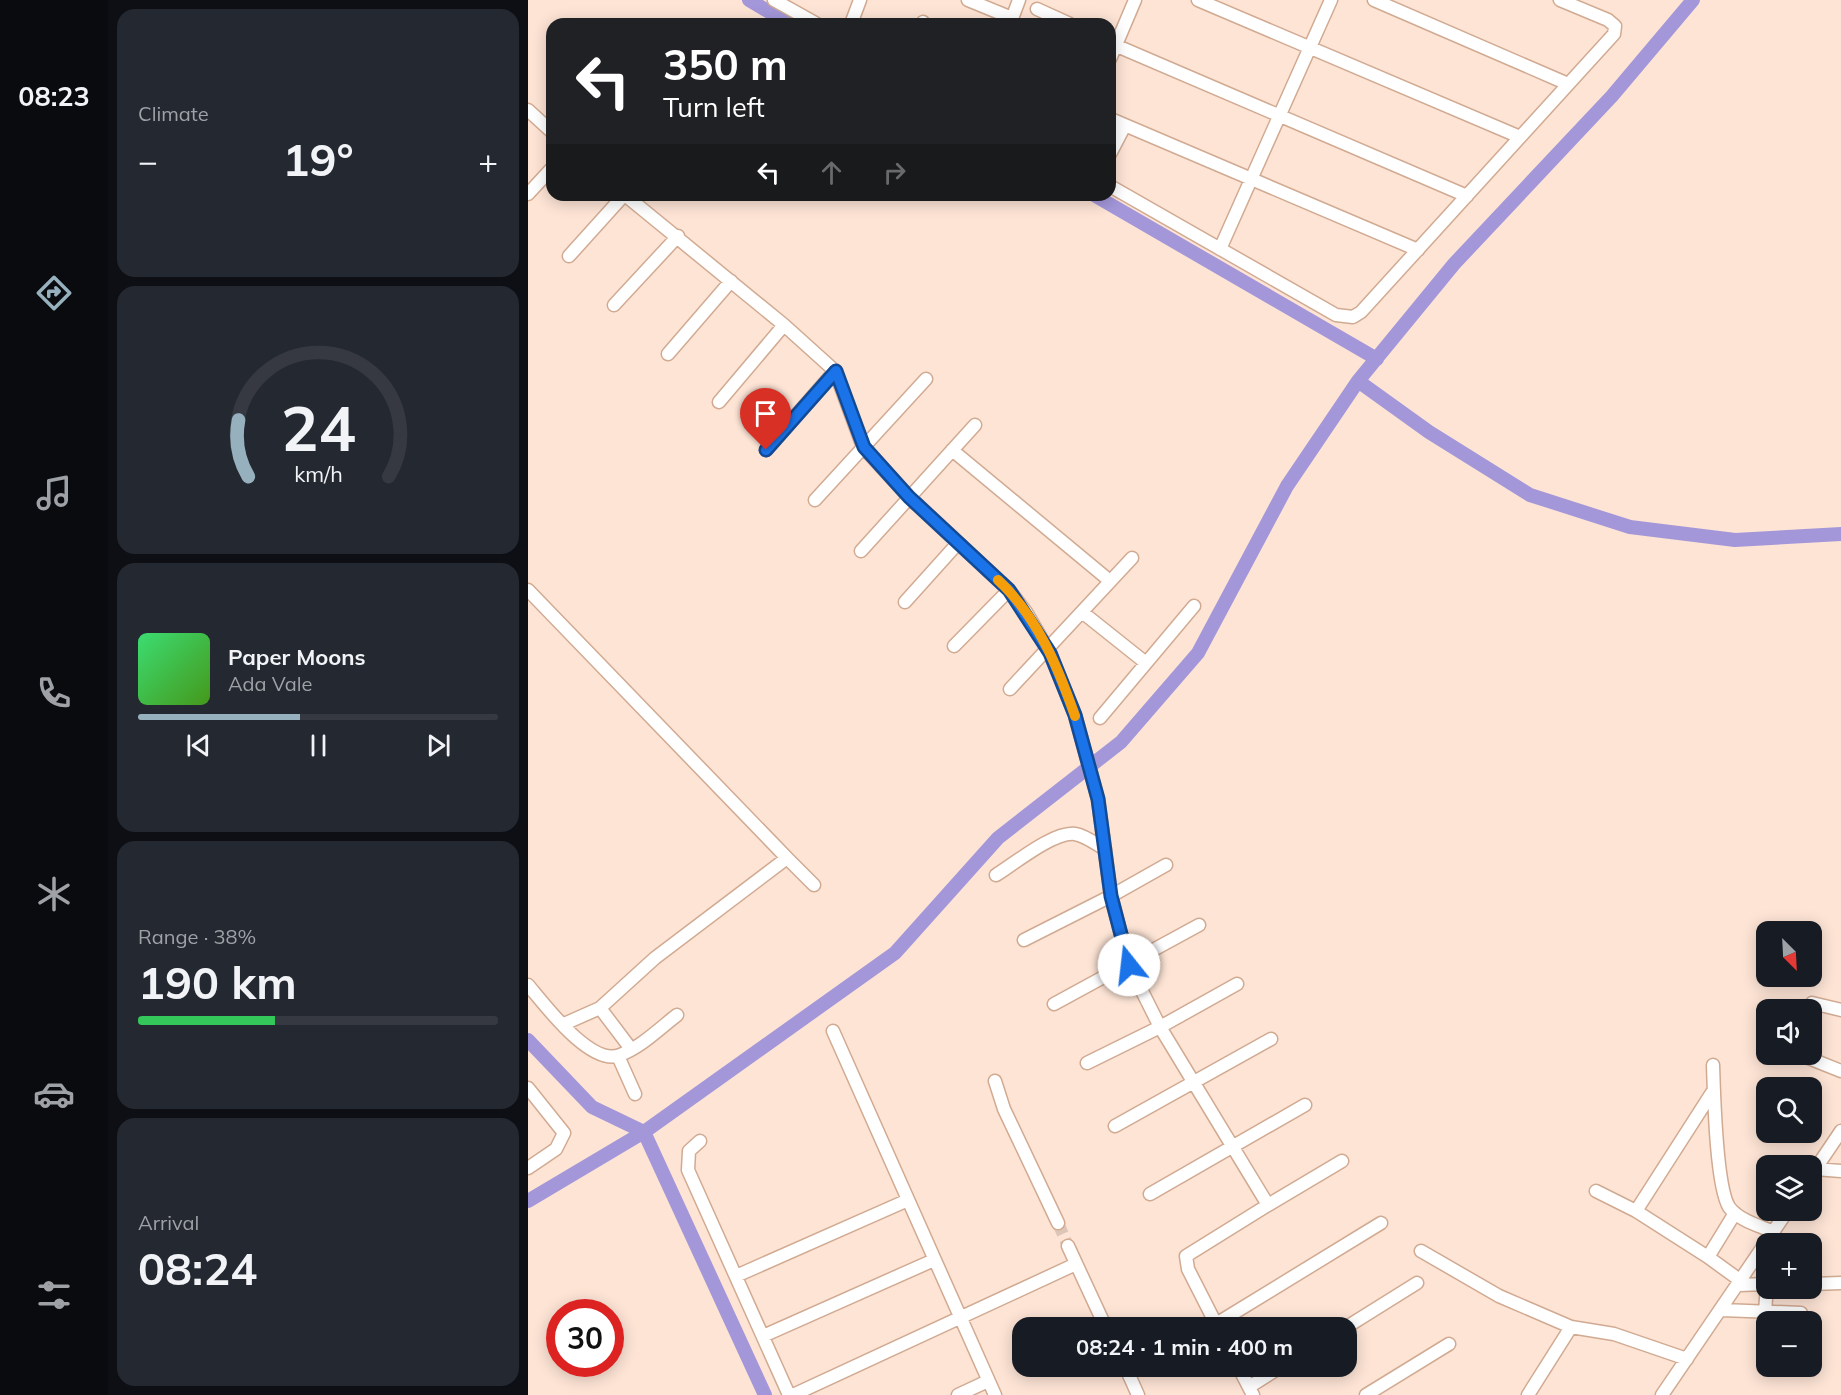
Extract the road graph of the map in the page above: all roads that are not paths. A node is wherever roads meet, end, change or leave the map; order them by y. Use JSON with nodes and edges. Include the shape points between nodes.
{"nodes":[{"id":1,"x":774,"y":0,"type":"edge"},
{"id":2,"x":860,"y":0,"type":"edge"},
{"id":3,"x":968,"y":0,"type":"edge"},
{"id":4,"x":1019,"y":0,"type":"edge"},
{"id":5,"x":1135,"y":0,"type":"edge"},
{"id":6,"x":1198,"y":0,"type":"edge"},
{"id":7,"x":1331,"y":0,"type":"edge"},
{"id":8,"x":1374,"y":0,"type":"edge"},
{"id":9,"x":1560,"y":0,"type":"edge"},
{"id":10,"x":790,"y":4,"type":"edge"},
{"id":11,"x":1037,"y":9,"type":"dead end"},
{"id":12,"x":809,"y":18,"type":"edge"},
{"id":13,"x":853,"y":18,"type":"edge"},
{"id":14,"x":1005,"y":18,"type":"edge"},
{"id":15,"x":1012,"y":18,"type":"edge"},
{"id":16,"x":1057,"y":18,"type":"edge"},
{"id":17,"x":1116,"y":38,"type":"edge"},
{"id":18,"x":1116,"y":45,"type":"edge"},
{"id":19,"x":1309,"y":47,"type":"junction"},
{"id":20,"x":1568,"y":84,"type":"junction"},
{"id":21,"x":528,"y":110,"type":"edge"},
{"id":22,"x":1279,"y":115,"type":"junction"},
{"id":23,"x":1116,"y":121,"type":"edge"},
{"id":24,"x":1116,"y":124,"type":"edge"},
{"id":25,"x":546,"y":126,"type":"edge"},
{"id":26,"x":1520,"y":137,"type":"junction"},
{"id":27,"x":1116,"y":142,"type":"edge"},
{"id":28,"x":546,"y":174,"type":"edge"},
{"id":29,"x":1250,"y":179,"type":"junction"},
{"id":30,"x":1116,"y":189,"type":"edge"},
{"id":31,"x":528,"y":194,"type":"edge"},
{"id":32,"x":1467,"y":196,"type":"junction"},
{"id":33,"x":619,"y":201,"type":"edge"},
{"id":34,"x":633,"y":201,"type":"edge"},
{"id":35,"x":678,"y":237,"type":"junction"},
{"id":36,"x":1220,"y":249,"type":"junction"},
{"id":37,"x":1418,"y":250,"type":"junction"},
{"id":38,"x":569,"y":256,"type":"dead end"},
{"id":39,"x":730,"y":281,"type":"junction"},
{"id":40,"x":614,"y":305,"type":"dead end"},
{"id":41,"x":784,"y":325,"type":"junction"},
{"id":42,"x":668,"y":354,"type":"dead end"},
{"id":43,"x":836,"y":371,"type":"junction"},
{"id":44,"x":926,"y":379,"type":"dead end"},
{"id":45,"x":719,"y":402,"type":"dead end"},
{"id":46,"x":975,"y":425,"type":"dead end"},
{"id":47,"x":864,"y":447,"type":"junction"},
{"id":48,"x":766,"y":450,"type":"dead end"},
{"id":49,"x":952,"y":450,"type":"junction"},
{"id":50,"x":909,"y":497,"type":"junction"},
{"id":51,"x":815,"y":500,"type":"dead end"},
{"id":52,"x":958,"y":543,"type":"junction"},
{"id":53,"x":861,"y":551,"type":"dead end"},
{"id":54,"x":1132,"y":558,"type":"dead end"},
{"id":55,"x":1110,"y":581,"type":"junction"},
{"id":56,"x":528,"y":590,"type":"edge"},
{"id":57,"x":1009,"y":590,"type":"junction"},
{"id":58,"x":905,"y":602,"type":"dead end"},
{"id":59,"x":1194,"y":606,"type":"dead end"},
{"id":60,"x":1082,"y":612,"type":"junction"},
{"id":61,"x":954,"y":646,"type":"dead end"},
{"id":62,"x":1047,"y":648,"type":"junction"},
{"id":63,"x":1146,"y":663,"type":"junction"},
{"id":64,"x":1010,"y":689,"type":"dead end"},
{"id":65,"x":1100,"y":718,"type":"dead end"},
{"id":66,"x":1105,"y":849,"type":"junction"},
{"id":67,"x":786,"y":858,"type":"junction"},
{"id":68,"x":1166,"y":865,"type":"dead end"},
{"id":69,"x":996,"y":876,"type":"dead end"},
{"id":70,"x":814,"y":885,"type":"dead end"},
{"id":71,"x":1111,"y":896,"type":"junction"},
{"id":72,"x":1199,"y":924,"type":"dead end"},
{"id":73,"x":1024,"y":940,"type":"dead end"},
{"id":74,"x":1129,"y":965,"type":"junction"},
{"id":75,"x":1237,"y":984,"type":"dead end"},
{"id":76,"x":528,"y":985,"type":"edge"},
{"id":77,"x":1054,"y":1004,"type":"dead end"},
{"id":78,"x":1822,"y":1005,"type":"edge"},
{"id":79,"x":600,"y":1008,"type":"junction"},
{"id":80,"x":1841,"y":1010,"type":"edge"},
{"id":81,"x":677,"y":1015,"type":"dead end"},
{"id":82,"x":564,"y":1024,"type":"junction"},
{"id":83,"x":1160,"y":1027,"type":"junction"},
{"id":84,"x":833,"y":1031,"type":"dead end"},
{"id":85,"x":1271,"y":1040,"type":"dead end"},
{"id":86,"x":631,"y":1049,"type":"junction"},
{"id":87,"x":618,"y":1056,"type":"junction"},
{"id":88,"x":1087,"y":1063,"type":"dead end"},
{"id":89,"x":1822,"y":1063,"type":"edge"},
{"id":90,"x":1713,"y":1065,"type":"dead end"},
{"id":91,"x":1841,"y":1071,"type":"edge"},
{"id":92,"x":995,"y":1081,"type":"dead end"},
{"id":93,"x":1194,"y":1084,"type":"junction"},
{"id":94,"x":528,"y":1088,"type":"edge"},
{"id":95,"x":1713,"y":1091,"type":"junction"},
{"id":96,"x":635,"y":1094,"type":"dead end"},
{"id":97,"x":1305,"y":1105,"type":"dead end"},
{"id":98,"x":1115,"y":1126,"type":"dead end"},
{"id":99,"x":1841,"y":1131,"type":"edge"},
{"id":100,"x":700,"y":1141,"type":"dead end"},
{"id":101,"x":1231,"y":1147,"type":"junction"},
{"id":102,"x":1822,"y":1160,"type":"edge"},
{"id":103,"x":1342,"y":1161,"type":"dead end"},
{"id":104,"x":528,"y":1168,"type":"edge"},
{"id":105,"x":1841,"y":1171,"type":"edge"},
{"id":106,"x":1822,"y":1172,"type":"edge"},
{"id":107,"x":1596,"y":1191,"type":"dead end"},
{"id":108,"x":1150,"y":1194,"type":"dead end"},
{"id":109,"x":908,"y":1200,"type":"junction"},
{"id":110,"x":1268,"y":1205,"type":"junction"},
{"id":111,"x":1636,"y":1211,"type":"junction"},
{"id":112,"x":1735,"y":1213,"type":"junction"},
{"id":113,"x":1781,"y":1221,"type":"edge"},
{"id":114,"x":1058,"y":1223,"type":"tunnel mouth"},
{"id":115,"x":1381,"y":1223,"type":"dead end"},
{"id":116,"x":1774,"y":1232,"type":"junction"},
{"id":117,"x":1068,"y":1246,"type":"tunnel mouth"},
{"id":118,"x":1421,"y":1251,"type":"dead end"},
{"id":119,"x":1708,"y":1257,"type":"junction"},
{"id":120,"x":934,"y":1260,"type":"junction"},
{"id":121,"x":1076,"y":1264,"type":"junction"},
{"id":122,"x":736,"y":1276,"type":"junction"},
{"id":123,"x":1417,"y":1283,"type":"dead end"},
{"id":124,"x":1740,"y":1283,"type":"junction"},
{"id":125,"x":1841,"y":1283,"type":"edge"},
{"id":126,"x":1756,"y":1284,"type":"edge"},
{"id":127,"x":1822,"y":1284,"type":"edge"},
{"id":128,"x":1722,"y":1310,"type":"junction"},
{"id":129,"x":1756,"y":1312,"type":"edge"},
{"id":130,"x":1101,"y":1317,"type":"edge"},
{"id":131,"x":1212,"y":1317,"type":"edge"},
{"id":132,"x":1231,"y":1317,"type":"edge"},
{"id":133,"x":961,"y":1320,"type":"junction"},
{"id":134,"x":1357,"y":1320,"type":"edge"},
{"id":135,"x":1571,"y":1327,"type":"junction"},
{"id":136,"x":763,"y":1336,"type":"junction"},
{"id":137,"x":1449,"y":1344,"type":"dead end"},
{"id":138,"x":1687,"y":1359,"type":"junction"},
{"id":139,"x":1130,"y":1377,"type":"edge"},
{"id":140,"x":1244,"y":1377,"type":"edge"},
{"id":141,"x":1268,"y":1377,"type":"edge"},
{"id":142,"x":988,"y":1381,"type":"junction"},
{"id":143,"x":1251,"y":1391,"type":"edge"},
{"id":144,"x":791,"y":1395,"type":"edge"},
{"id":145,"x":958,"y":1395,"type":"edge"},
{"id":146,"x":995,"y":1395,"type":"edge"},
{"id":147,"x":1138,"y":1395,"type":"edge"},
{"id":148,"x":1366,"y":1395,"type":"edge"},
{"id":149,"x":1528,"y":1395,"type":"edge"},
{"id":150,"x":1662,"y":1395,"type":"edge"}],
"edges":[{"from":1,"to":10,"type":"street"},
{"from":2,"to":13,"type":"street"},
{"from":3,"to":14,"type":"street"},
{"from":4,"to":15,"type":"street"},
{"from":5,"to":17,"type":"street"},
{"from":6,"to":19,"type":"street"},
{"from":7,"to":19,"type":"street"},
{"from":8,"to":20,"type":"street"},
{"from":9,"to":20,"type":"street","via":[[1615,26],[1614,34]]},
{"from":10,"to":12,"type":"street"},
{"from":11,"to":16,"type":"street"},
{"from":18,"to":22,"type":"street"},
{"from":19,"to":22,"type":"street"},
{"from":19,"to":26,"type":"street"},
{"from":20,"to":26,"type":"street"},
{"from":21,"to":25,"type":"street"},
{"from":22,"to":29,"type":"street"},
{"from":22,"to":32,"type":"street"},
{"from":23,"to":29,"type":"street"},
{"from":24,"to":27,"type":"street","via":[[1122,131]]},
{"from":26,"to":32,"type":"street"},
{"from":28,"to":31,"type":"street"},
{"from":29,"to":36,"type":"street"},
{"from":29,"to":37,"type":"street"},
{"from":30,"to":36,"type":"street"},
{"from":32,"to":37,"type":"street"},
{"from":33,"to":38,"type":"street"},
{"from":34,"to":35,"type":"street"},
{"from":35,"to":39,"type":"street"},
{"from":35,"to":40,"type":"street"},
{"from":36,"to":37,"type":"street","via":[[1344,318],[1361,312]]},
{"from":39,"to":41,"type":"street"},
{"from":39,"to":42,"type":"street"},
{"from":41,"to":43,"type":"street"},
{"from":41,"to":45,"type":"street"},
{"from":43,"to":47,"type":"street"},
{"from":43,"to":48,"type":"street"},
{"from":44,"to":47,"type":"street"},
{"from":46,"to":49,"type":"street"},
{"from":47,"to":50,"type":"street"},
{"from":47,"to":51,"type":"street"},
{"from":49,"to":50,"type":"street"},
{"from":49,"to":55,"type":"street"},
{"from":50,"to":52,"type":"street"},
{"from":50,"to":53,"type":"street"},
{"from":52,"to":57,"type":"street"},
{"from":52,"to":58,"type":"street"},
{"from":54,"to":55,"type":"street"},
{"from":55,"to":60,"type":"street"},
{"from":56,"to":67,"type":"street"},
{"from":57,"to":61,"type":"street"},
{"from":57,"to":62,"type":"street"},
{"from":59,"to":63,"type":"street"},
{"from":60,"to":62,"type":"street"},
{"from":60,"to":63,"type":"street"},
{"from":62,"to":64,"type":"street"},
{"from":62,"to":66,"type":"street","via":[[1075,715],[1098,799]]},
{"from":63,"to":65,"type":"street"},
{"from":66,"to":69,"type":"street","via":[[1072,833],[1058,837]]},
{"from":66,"to":71,"type":"street"},
{"from":67,"to":70,"type":"street"},
{"from":67,"to":79,"type":"street","via":[[655,958]]},
{"from":68,"to":71,"type":"street"},
{"from":71,"to":73,"type":"street"},
{"from":71,"to":74,"type":"street"},
{"from":72,"to":74,"type":"street"},
{"from":74,"to":77,"type":"street"},
{"from":74,"to":83,"type":"street"},
{"from":75,"to":83,"type":"street"},
{"from":76,"to":82,"type":"street"},
{"from":78,"to":80,"type":"street"},
{"from":79,"to":82,"type":"street"},
{"from":79,"to":86,"type":"street"},
{"from":81,"to":86,"type":"street"},
{"from":82,"to":87,"type":"street","via":[[592,1051]]},
{"from":83,"to":88,"type":"street"},
{"from":83,"to":93,"type":"street"},
{"from":84,"to":109,"type":"street"},
{"from":85,"to":93,"type":"street"},
{"from":86,"to":87,"type":"street"},
{"from":87,"to":96,"type":"street"},
{"from":89,"to":91,"type":"street"},
{"from":90,"to":95,"type":"street"},
{"from":92,"to":114,"type":"street","via":[[1004,1109]]},
{"from":93,"to":98,"type":"street"},
{"from":93,"to":101,"type":"street"},
{"from":94,"to":104,"type":"street","via":[[564,1133],[556,1149]]},
{"from":95,"to":111,"type":"street"},
{"from":95,"to":112,"type":"street","via":[[1724,1193]]},
{"from":97,"to":101,"type":"street"},
{"from":99,"to":102,"type":"street"},
{"from":100,"to":122,"type":"street","via":[[689,1151],[688,1170]]},
{"from":101,"to":108,"type":"street"},
{"from":101,"to":110,"type":"street"},
{"from":103,"to":110,"type":"street"},
{"from":105,"to":106,"type":"street"},
{"from":107,"to":111,"type":"street"},
{"from":109,"to":120,"type":"street"},
{"from":109,"to":122,"type":"street"},
{"from":110,"to":131,"type":"street","via":[[1186,1257],[1188,1269]]},
{"from":111,"to":119,"type":"street"},
{"from":112,"to":116,"type":"street"},
{"from":112,"to":119,"type":"street"},
{"from":113,"to":116,"type":"street"},
{"from":115,"to":132,"type":"street"},
{"from":116,"to":124,"type":"street"},
{"from":117,"to":121,"type":"street"},
{"from":118,"to":135,"type":"street","via":[[1499,1296]]},
{"from":119,"to":124,"type":"street"},
{"from":120,"to":133,"type":"street"},
{"from":120,"to":136,"type":"street"},
{"from":121,"to":130,"type":"street"},
{"from":121,"to":133,"type":"street"},
{"from":122,"to":136,"type":"street"},
{"from":123,"to":134,"type":"street"},
{"from":124,"to":126,"type":"street"},
{"from":124,"to":128,"type":"street"},
{"from":125,"to":127,"type":"street"},
{"from":128,"to":129,"type":"street"},
{"from":128,"to":138,"type":"street"},
{"from":133,"to":142,"type":"street"},
{"from":133,"to":144,"type":"street"},
{"from":135,"to":138,"type":"street","via":[[1614,1334]]},
{"from":135,"to":149,"type":"street"},
{"from":136,"to":144,"type":"street"},
{"from":137,"to":148,"type":"street"},
{"from":138,"to":150,"type":"street"},
{"from":139,"to":147,"type":"street"},
{"from":140,"to":143,"type":"street"},
{"from":141,"to":143,"type":"street"},
{"from":142,"to":145,"type":"street"},
{"from":142,"to":146,"type":"street"}]}
